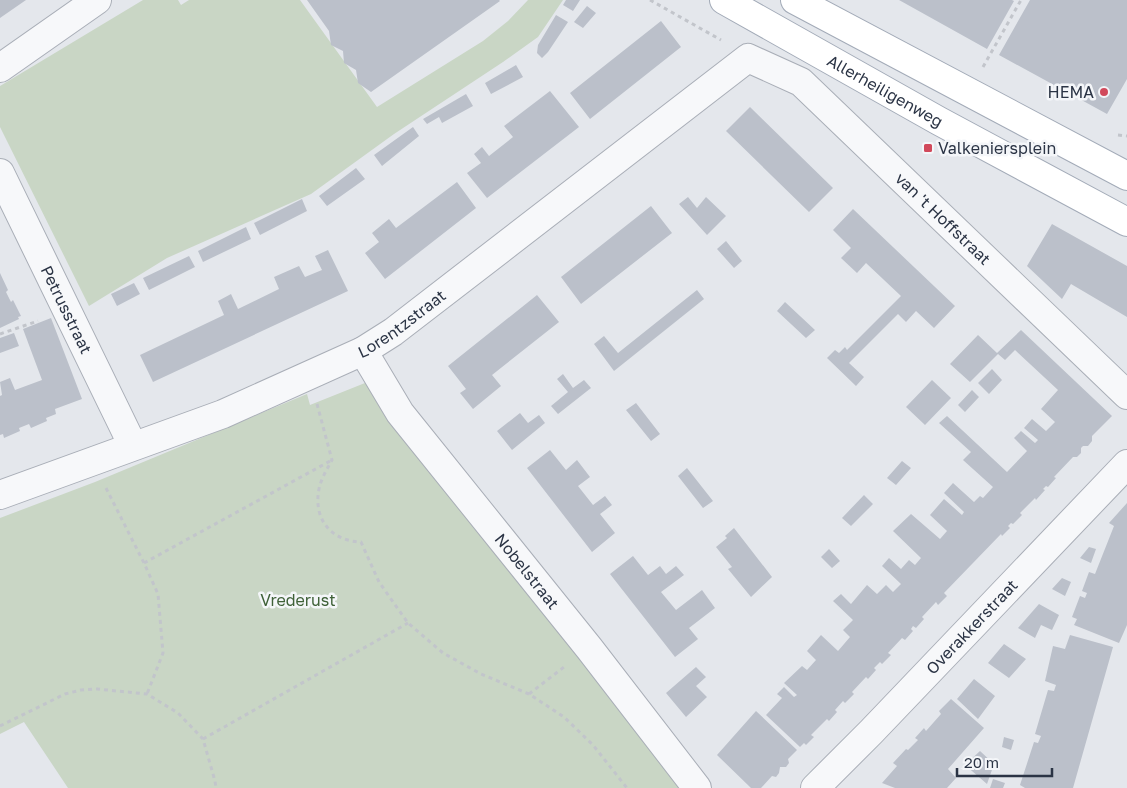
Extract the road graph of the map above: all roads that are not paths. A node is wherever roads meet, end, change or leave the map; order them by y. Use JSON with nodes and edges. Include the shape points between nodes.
{"nodes":[{"id":1,"x":97,"y":0,"type":"edge"},
{"id":2,"x":724,"y":0,"type":"edge"},
{"id":3,"x":796,"y":0,"type":"edge"},
{"id":4,"x":748,"y":58,"type":"joint"},
{"id":5,"x":0,"y":68,"type":"edge"},
{"id":6,"x":0,"y":172,"type":"edge"},
{"id":7,"x":1127,"y":176,"type":"edge"},
{"id":8,"x":1127,"y":222,"type":"edge"},
{"id":9,"x":364,"y":351,"type":"junction"},
{"id":10,"x":1127,"y":395,"type":"edge"},
{"id":11,"x":134,"y":446,"type":"junction"},
{"id":12,"x":1127,"y":464,"type":"edge"},
{"id":13,"x":0,"y":495,"type":"edge"},
{"id":14,"x":697,"y":788,"type":"edge"},
{"id":15,"x":815,"y":788,"type":"edge"}],
"edges":[{"from":1,"to":5,"type":"street"},
{"from":2,"to":8,"type":"main road","name":"Allerheiligenweg"},
{"from":3,"to":7,"type":"main road"},
{"from":4,"to":9,"type":"street","name":"Lorentzstraat","via":[[401,326]]},
{"from":4,"to":10,"type":"street","name":"van 't Hoffstraat","via":[[801,82]]},
{"from":6,"to":11,"type":"street","name":"Petrusstraat"},
{"from":9,"to":11,"type":"street","name":"Lorentzstraat","via":[[223,414]]},
{"from":9,"to":14,"type":"street","name":"Nobelstraat","via":[[400,413]]},
{"from":11,"to":13,"type":"street","name":"Lorentzstraat"},
{"from":12,"to":15,"type":"street","name":"Overakkerstraat"}]}
